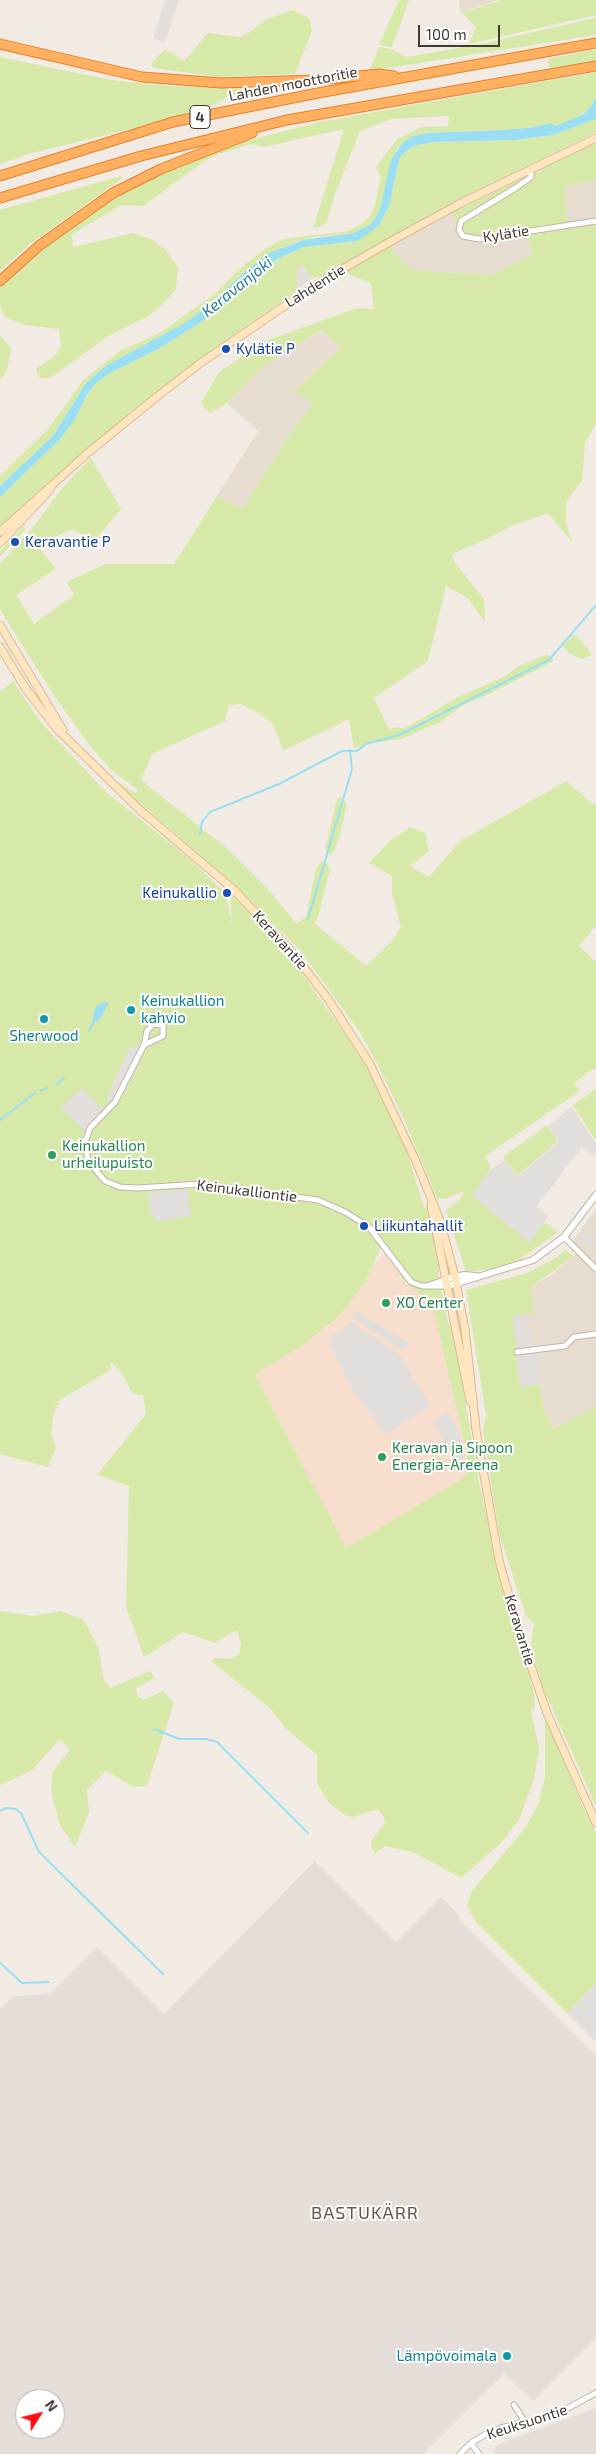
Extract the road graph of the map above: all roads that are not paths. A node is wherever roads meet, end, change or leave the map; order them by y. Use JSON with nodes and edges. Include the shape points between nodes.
{"nodes":[{"id":1,"x":596,"y":43,"type":"edge"},
{"id":2,"x":0,"y":44,"type":"edge"},
{"id":3,"x":596,"y":66,"type":"edge"},
{"id":4,"x":404,"y":77,"type":"junction"},
{"id":5,"x":288,"y":120,"type":"junction"},
{"id":6,"x":596,"y":138,"type":"edge"},
{"id":7,"x":531,"y":170,"type":"junction"},
{"id":8,"x":0,"y":176,"type":"edge"},
{"id":9,"x":0,"y":198,"type":"edge"},
{"id":10,"x":596,"y":221,"type":"edge"},
{"id":11,"x":0,"y":281,"type":"edge"},
{"id":12,"x":62,"y":476,"type":"junction"},
{"id":13,"x":0,"y":532,"type":"edge"},
{"id":14,"x":0,"y":542,"type":"edge"},
{"id":15,"x":0,"y":625,"type":"edge"},
{"id":16,"x":0,"y":647,"type":"edge"},
{"id":17,"x":70,"y":741,"type":"junction"},
{"id":18,"x":144,"y":1045,"type":"junction"},
{"id":19,"x":427,"y":1188,"type":"junction"},
{"id":20,"x":596,"y":1195,"type":"edge"},
{"id":21,"x":564,"y":1237,"type":"junction"},
{"id":22,"x":596,"y":1269,"type":"edge"},
{"id":23,"x":455,"y":1280,"type":"junction"},
{"id":24,"x":448,"y":1282,"type":"junction"},
{"id":25,"x":596,"y":1334,"type":"edge"},
{"id":26,"x":517,"y":1352,"type":"dead end"},
{"id":27,"x":476,"y":1428,"type":"junction"},
{"id":28,"x":596,"y":1823,"type":"edge"},
{"id":29,"x":596,"y":2393,"type":"edge"},
{"id":30,"x":514,"y":2404,"type":"dead end"},
{"id":31,"x":525,"y":2422,"type":"junction"},
{"id":32,"x":471,"y":2443,"type":"junction"},
{"id":33,"x":460,"y":2454,"type":"edge"},
{"id":34,"x":479,"y":2454,"type":"edge"}],
"edges":[{"from":1,"to":4,"type":"highway","name":"Lahden moottoritie","number":"4"},
{"from":2,"to":4,"type":"highway","via":[[129,74],[211,82],[318,80],[379,74]]},
{"from":3,"to":5,"type":"highway","number":"4"},
{"from":4,"to":8,"type":"highway","name":"Lahden moottoritie","number":"4","via":[[173,122]]},
{"from":5,"to":9,"type":"highway","number":"4","via":[[141,156]]},
{"from":5,"to":11,"type":"highway","via":[[185,158],[113,194],[60,230]]},
{"from":6,"to":7,"type":"main road","name":"Lahdentie"},
{"from":7,"to":10,"type":"street","name":"Kylätie","via":[[531,176],[517,188],[461,221],[459,230],[463,236],[479,239]]},
{"from":7,"to":12,"type":"main road","name":"Lahdentie","via":[[463,202],[327,278],[202,362]]},
{"from":12,"to":13,"type":"main road","name":"Lahdentie"},
{"from":12,"to":14,"type":"main road","name":"Lahdentie"},
{"from":15,"to":17,"type":"main road","name":"Keravantie"},
{"from":16,"to":17,"type":"main road","name":"Keravantie","via":[[35,702]]},
{"from":17,"to":19,"type":"main road","name":"Keravantie","via":[[140,810],[253,909],[312,976],[370,1064]]},
{"from":18,"to":18,"type":"street","name":"Keinukalliontie","via":[[163,1036],[163,1025],[150,1026]]},
{"from":18,"to":24,"type":"street","name":"Keinukalliontie","via":[[115,1102],[87,1133],[88,1161],[100,1176],[120,1187],[201,1184],[318,1200],[369,1227],[411,1282],[427,1286]]},
{"from":19,"to":23,"type":"main road","name":"Keravantie","via":[[440,1220]]},
{"from":19,"to":24,"type":"main road","name":"Keravantie"},
{"from":20,"to":21,"type":"street"},
{"from":21,"to":22,"type":"street"},
{"from":21,"to":23,"type":"street","via":[[533,1260]]},
{"from":23,"to":24,"type":"street"},
{"from":23,"to":27,"type":"main road","name":"Keravantie","via":[[465,1329]]},
{"from":24,"to":27,"type":"main road","name":"Keravantie"},
{"from":25,"to":26,"type":"street","via":[[574,1337],[565,1346]]},
{"from":27,"to":28,"type":"main road","name":"Keravantie","via":[[499,1560],[518,1628],[547,1714]]},
{"from":29,"to":31,"type":"street","name":"Keuksuontie","via":[[557,2414]]},
{"from":30,"to":31,"type":"street"},
{"from":31,"to":32,"type":"street","name":"Keuksuontie","via":[[492,2432]]},
{"from":32,"to":33,"type":"street","name":"Keuksuontie"},
{"from":32,"to":34,"type":"street"}]}
